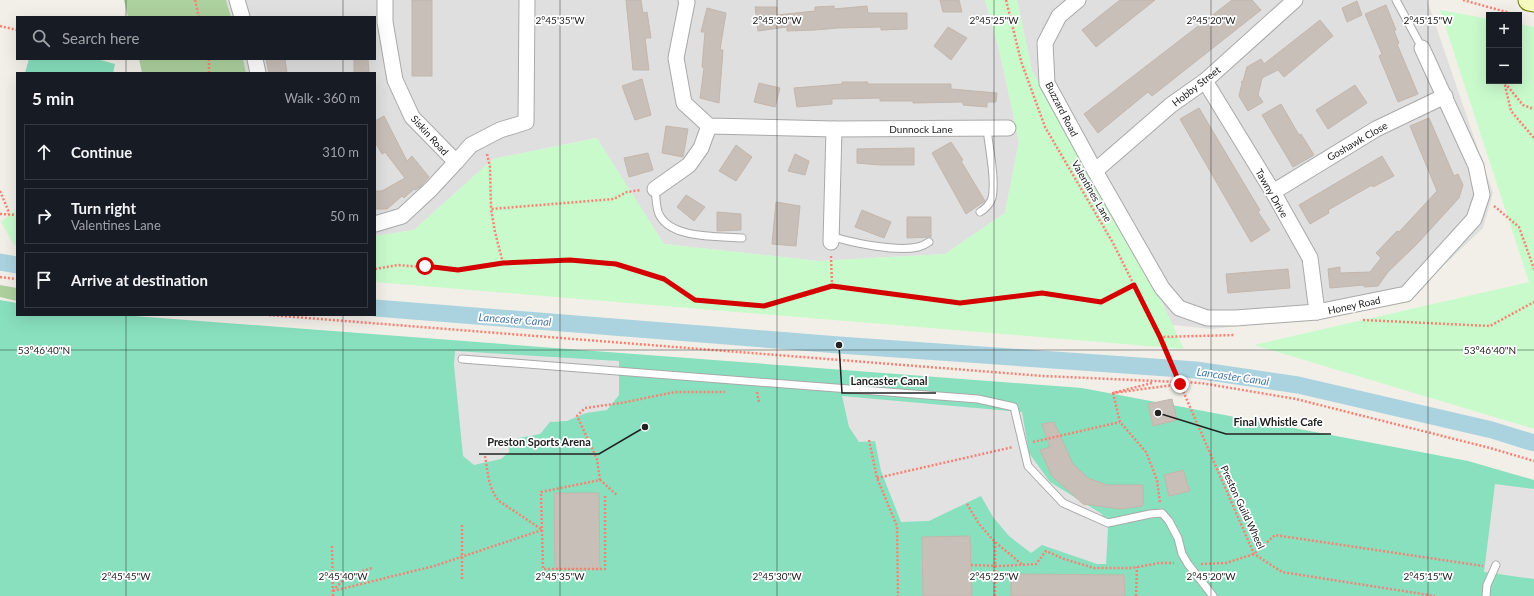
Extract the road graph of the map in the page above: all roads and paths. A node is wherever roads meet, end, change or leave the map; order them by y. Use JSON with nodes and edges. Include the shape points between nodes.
{"nodes":[{"id":1,"x":195,"y":0,"type":"edge"},
{"id":2,"x":237,"y":0,"type":"edge"},
{"id":3,"x":385,"y":0,"type":"edge"},
{"id":4,"x":527,"y":0,"type":"edge"},
{"id":5,"x":1006,"y":0,"type":"edge"},
{"id":6,"x":1295,"y":0,"type":"edge"},
{"id":7,"x":1396,"y":0,"type":"edge"},
{"id":8,"x":1463,"y":0,"type":"edge"},
{"id":9,"x":1529,"y":0,"type":"edge"},
{"id":10,"x":688,"y":1,"type":"edge"},
{"id":11,"x":1073,"y":1,"type":"edge"},
{"id":12,"x":1534,"y":1,"type":"edge"},
{"id":13,"x":1506,"y":12,"type":"edge"},
{"id":14,"x":199,"y":16,"type":"edge"},
{"id":15,"x":242,"y":16,"type":"edge"},
{"id":16,"x":380,"y":22,"type":"edge"},
{"id":17,"x":0,"y":26,"type":"edge"},
{"id":18,"x":16,"y":30,"type":"edge"},
{"id":19,"x":1422,"y":48,"type":"joint"},
{"id":20,"x":209,"y":60,"type":"edge"},
{"id":21,"x":255,"y":60,"type":"edge"},
{"id":22,"x":209,"y":72,"type":"edge"},
{"id":23,"x":258,"y":72,"type":"edge"},
{"id":24,"x":1205,"y":81,"type":"junction"},
{"id":25,"x":1504,"y":84,"type":"edge"},
{"id":26,"x":1506,"y":84,"type":"edge"},
{"id":27,"x":1445,"y":96,"type":"junction"},
{"id":28,"x":1534,"y":109,"type":"edge"},
{"id":29,"x":709,"y":126,"type":"junction"},
{"id":30,"x":1008,"y":128,"type":"dead end"},
{"id":31,"x":987,"y":129,"type":"junction"},
{"id":32,"x":834,"y":130,"type":"junction"},
{"id":33,"x":1534,"y":138,"type":"edge"},
{"id":34,"x":480,"y":140,"type":"junction"},
{"id":35,"x":456,"y":162,"type":"junction"},
{"id":36,"x":1095,"y":171,"type":"junction"},
{"id":37,"x":655,"y":189,"type":"junction"},
{"id":38,"x":0,"y":191,"type":"edge"},
{"id":39,"x":1273,"y":192,"type":"junction"},
{"id":40,"x":1482,"y":195,"type":"junction"},
{"id":41,"x":491,"y":209,"type":"junction"},
{"id":42,"x":980,"y":212,"type":"dead end"},
{"id":43,"x":0,"y":214,"type":"edge"},
{"id":44,"x":8,"y":214,"type":"junction"},
{"id":45,"x":16,"y":215,"type":"edge"},
{"id":46,"x":376,"y":224,"type":"edge"},
{"id":47,"x":742,"y":238,"type":"dead end"},
{"id":48,"x":831,"y":239,"type":"junction"},
{"id":49,"x":930,"y":242,"type":"dead end"},
{"id":50,"x":503,"y":263,"type":"junction"},
{"id":51,"x":376,"y":269,"type":"edge"},
{"id":52,"x":1534,"y":269,"type":"edge"},
{"id":53,"x":0,"y":277,"type":"edge"},
{"id":54,"x":16,"y":279,"type":"edge"},
{"id":55,"x":1134,"y":285,"type":"junction"},
{"id":56,"x":832,"y":286,"type":"junction"},
{"id":57,"x":1534,"y":302,"type":"edge"},
{"id":58,"x":1317,"y":312,"type":"junction"},
{"id":59,"x":282,"y":316,"type":"edge"},
{"id":60,"x":1359,"y":320,"type":"dead end"},
{"id":61,"x":1235,"y":335,"type":"dead end"},
{"id":62,"x":1160,"y":337,"type":"junction"},
{"id":63,"x":462,"y":359,"type":"dead end"},
{"id":64,"x":1154,"y":382,"type":"junction"},
{"id":65,"x":1201,"y":383,"type":"junction"},
{"id":66,"x":1180,"y":384,"type":"junction"},
{"id":67,"x":727,"y":392,"type":"dead end"},
{"id":68,"x":750,"y":392,"type":"dead end"},
{"id":69,"x":757,"y":392,"type":"dead end"},
{"id":70,"x":1113,"y":393,"type":"junction"},
{"id":71,"x":1120,"y":422,"type":"junction"},
{"id":72,"x":869,"y":440,"type":"dead end"},
{"id":73,"x":1023,"y":445,"type":"junction"},
{"id":74,"x":485,"y":456,"type":"dead end"},
{"id":75,"x":1534,"y":461,"type":"edge"},
{"id":76,"x":877,"y":478,"type":"junction"},
{"id":77,"x":600,"y":480,"type":"junction"},
{"id":78,"x":617,"y":495,"type":"dead end"},
{"id":79,"x":605,"y":496,"type":"dead end"},
{"id":80,"x":967,"y":504,"type":"dead end"},
{"id":81,"x":1162,"y":514,"type":"junction"},
{"id":82,"x":462,"y":525,"type":"dead end"},
{"id":83,"x":542,"y":530,"type":"junction"},
{"id":84,"x":995,"y":542,"type":"junction"},
{"id":85,"x":332,"y":546,"type":"dead end"},
{"id":86,"x":1254,"y":554,"type":"junction"},
{"id":87,"x":462,"y":557,"type":"junction"},
{"id":88,"x":1188,"y":564,"type":"junction"},
{"id":89,"x":971,"y":565,"type":"dead end"},
{"id":90,"x":1023,"y":565,"type":"junction"},
{"id":91,"x":995,"y":566,"type":"junction"},
{"id":92,"x":1495,"y":566,"type":"joint"},
{"id":93,"x":1137,"y":567,"type":"junction"},
{"id":94,"x":372,"y":568,"type":"dead end"},
{"id":95,"x":462,"y":580,"type":"dead end"},
{"id":96,"x":333,"y":591,"type":"junction"},
{"id":97,"x":333,"y":596,"type":"edge"},
{"id":98,"x":898,"y":596,"type":"edge"},
{"id":99,"x":995,"y":596,"type":"edge"},
{"id":100,"x":1136,"y":596,"type":"edge"},
{"id":101,"x":1213,"y":596,"type":"edge"},
{"id":102,"x":1435,"y":596,"type":"edge"},
{"id":103,"x":1486,"y":596,"type":"edge"}],
"edges":[{"from":1,"to":14,"type":"path"},
{"from":2,"to":15,"type":"street"},
{"from":3,"to":16,"type":"street","name":"Siskin Road"},
{"from":4,"to":34,"type":"street","name":"Siskin Road","via":[[526,122],[500,130]]},
{"from":5,"to":55,"type":"path","name":"Valentines Lane","via":[[1021,61],[1045,127]]},
{"from":6,"to":24,"type":"street","name":"Hobby Street"},
{"from":7,"to":19,"type":"lane"},
{"from":8,"to":13,"type":"path"},
{"from":9,"to":12,"type":"main road"},
{"from":10,"to":29,"type":"street","via":[[676,58],[684,103]]},
{"from":11,"to":36,"type":"street","name":"Buzzard Road","via":[[1059,16],[1044,43],[1047,83]]},
{"from":16,"to":35,"type":"street","name":"Siskin Road","via":[[394,80],[412,117]]},
{"from":17,"to":18,"type":"path"},
{"from":19,"to":27,"type":"street"},
{"from":20,"to":22,"type":"path"},
{"from":21,"to":23,"type":"street"},
{"from":24,"to":36,"type":"street","name":"Hobby Street","via":[[1171,106]]},
{"from":24,"to":39,"type":"street","name":"Tawny Drive"},
{"from":25,"to":33,"type":"path","via":[[1510,111]]},
{"from":26,"to":28,"type":"path","via":[[1523,105]]},
{"from":27,"to":39,"type":"street","name":"Goshawk Close","via":[[1376,129]]},
{"from":27,"to":40,"type":"street","via":[[1476,166]]},
{"from":29,"to":32,"type":"street","name":"Dunnock Lane"},
{"from":29,"to":37,"type":"street","via":[[701,148],[689,165]]},
{"from":30,"to":31,"type":"street","name":"Dunnock Lane"},
{"from":31,"to":32,"type":"street","name":"Dunnock Lane"},
{"from":31,"to":42,"type":"lane","via":[[993,183],[992,199]]},
{"from":32,"to":48,"type":"street"},
{"from":34,"to":35,"type":"street","name":"Siskin Road","via":[[471,144]]},
{"from":34,"to":41,"type":"path","via":[[488,154]]},
{"from":35,"to":46,"type":"street","via":[[402,216]]},
{"from":36,"to":58,"type":"street","name":"Honey Road","via":[[1162,288],[1179,308],[1207,318]]},
{"from":37,"to":41,"type":"path","via":[[627,192],[614,199]]},
{"from":37,"to":47,"type":"lane","via":[[659,216],[669,226],[688,234]]},
{"from":38,"to":44,"type":"path"},
{"from":39,"to":58,"type":"street","name":"Tawny Drive","via":[[1310,258]]},
{"from":40,"to":52,"type":"path","via":[[1519,227]]},
{"from":40,"to":58,"type":"street","name":"Honey Road","via":[[1474,219],[1406,294]]},
{"from":41,"to":50,"type":"path"},
{"from":43,"to":44,"type":"path"},
{"from":44,"to":45,"type":"path"},
{"from":48,"to":49,"type":"lane","via":[[898,248],[918,247]]},
{"from":48,"to":56,"type":"path"},
{"from":50,"to":51,"type":"path","via":[[458,270],[398,265]]},
{"from":50,"to":56,"type":"path","via":[[570,260],[616,264],[664,279],[695,300],[764,306]]},
{"from":53,"to":54,"type":"path"},
{"from":55,"to":56,"type":"path","via":[[1101,302],[1042,293],[960,303]]},
{"from":55,"to":62,"type":"path","name":"Valentines Lane"},
{"from":57,"to":60,"type":"path","via":[[1490,326]]},
{"from":59,"to":64,"type":"path","via":[[1043,376]]},
{"from":61,"to":62,"type":"path"},
{"from":62,"to":66,"type":"path","name":"Valentines Lane","bridge":true},
{"from":63,"to":73,"type":"lane","via":[[978,399],[1014,407]]},
{"from":64,"to":65,"type":"path"},
{"from":64,"to":70,"type":"path"},
{"from":65,"to":66,"type":"path"},
{"from":65,"to":75,"type":"path","via":[[1296,399]]},
{"from":66,"to":70,"type":"path"},
{"from":66,"to":86,"type":"path","name":"Preston Guild Wheel"},
{"from":67,"to":77,"type":"path","via":[[675,392],[585,408],[577,416],[597,459]]},
{"from":68,"to":69,"type":"path"},
{"from":70,"to":71,"type":"path"},
{"from":71,"to":73,"type":"path"},
{"from":71,"to":81,"type":"path","via":[[1146,452],[1157,480]]},
{"from":72,"to":76,"type":"path"},
{"from":73,"to":76,"type":"path"},
{"from":73,"to":81,"type":"lane","via":[[1028,466],[1063,503],[1108,523]]},
{"from":74,"to":83,"type":"path","via":[[490,487],[495,496]]},
{"from":76,"to":98,"type":"path","via":[[897,526]]},
{"from":77,"to":78,"type":"path"},
{"from":77,"to":83,"type":"path","via":[[541,492]]},
{"from":79,"to":83,"type":"path","via":[[605,569],[543,569]]},
{"from":80,"to":84,"type":"path","via":[[978,524]]},
{"from":81,"to":88,"type":"lane","via":[[1178,538],[1182,554]]},
{"from":82,"to":87,"type":"path"},
{"from":83,"to":87,"type":"path"},
{"from":84,"to":90,"type":"path"},
{"from":84,"to":91,"type":"path"},
{"from":85,"to":96,"type":"path"},
{"from":86,"to":88,"type":"path","via":[[1226,563]]},
{"from":86,"to":92,"type":"path","via":[[1275,535]]},
{"from":86,"to":102,"type":"path","name":"Preston Guild Wheel","via":[[1282,572]]},
{"from":87,"to":95,"type":"path"},
{"from":87,"to":96,"type":"path"},
{"from":88,"to":93,"type":"path","via":[[1159,563]]},
{"from":88,"to":101,"type":"lane"},
{"from":89,"to":91,"type":"path"},
{"from":90,"to":91,"type":"path"},
{"from":90,"to":93,"type":"path","via":[[1036,564],[1046,551],[1094,568]]},
{"from":91,"to":99,"type":"path"},
{"from":92,"to":103,"type":"lane","via":[[1487,585]]},
{"from":93,"to":100,"type":"path"},
{"from":94,"to":96,"type":"path","via":[[342,580]]},
{"from":96,"to":97,"type":"path"}]}
